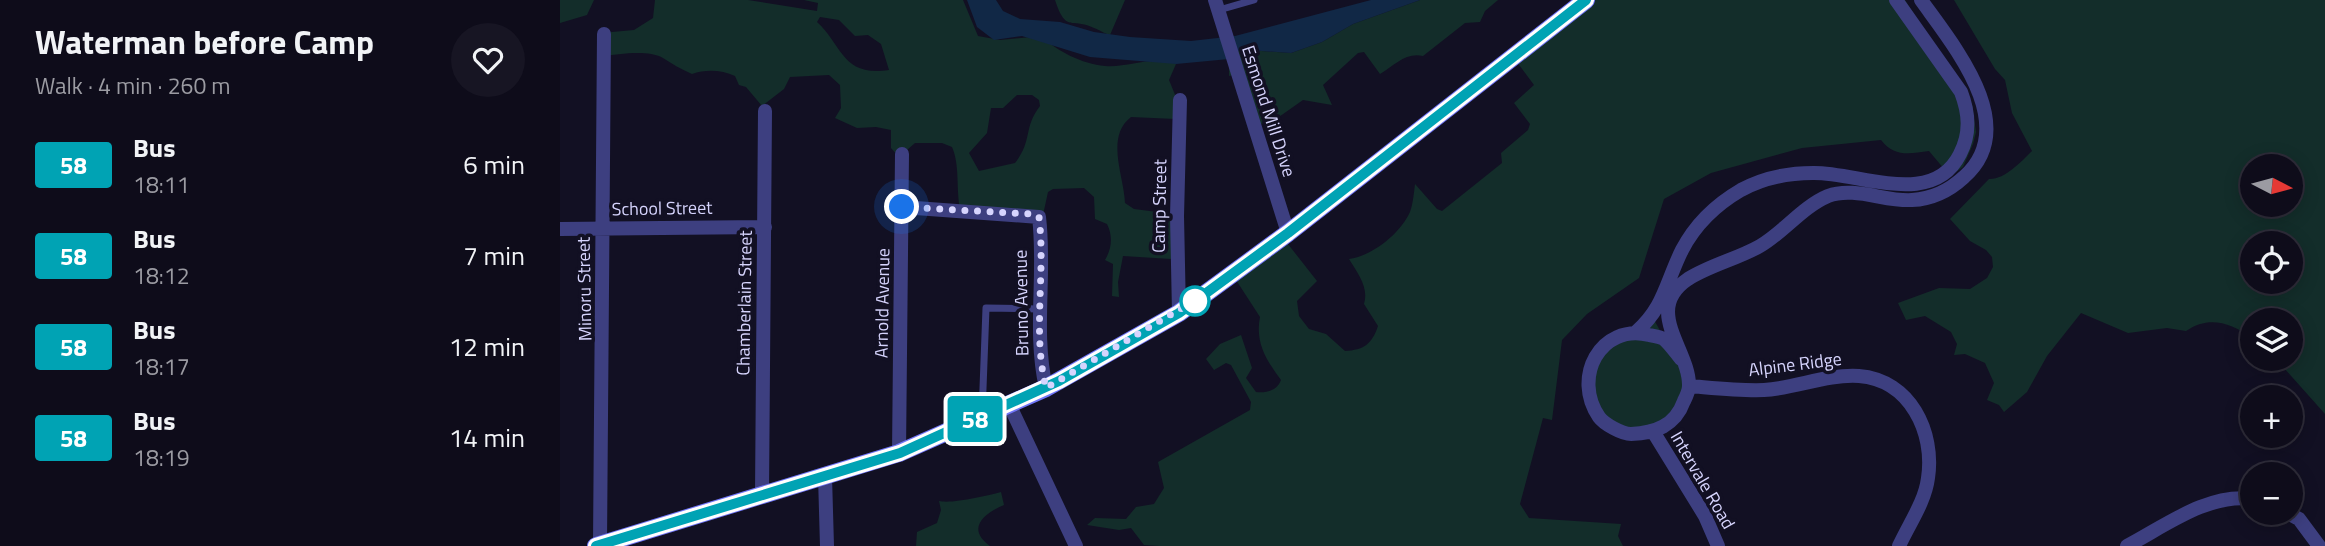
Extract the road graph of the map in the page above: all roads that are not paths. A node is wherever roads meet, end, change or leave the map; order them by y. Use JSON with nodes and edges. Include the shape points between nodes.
{"nodes":[{"id":1,"x":1254,"y":0,"type":"edge"},
{"id":2,"x":1586,"y":0,"type":"edge"},
{"id":3,"x":1921,"y":0,"type":"edge"},
{"id":4,"x":1898,"y":1,"type":"edge"},
{"id":5,"x":1216,"y":5,"type":"edge"},
{"id":6,"x":604,"y":34,"type":"dead end"},
{"id":7,"x":1180,"y":100,"type":"dead end"},
{"id":8,"x":765,"y":111,"type":"dead end"},
{"id":9,"x":902,"y":154,"type":"dead end"},
{"id":10,"x":1860,"y":178,"type":"junction"},
{"id":11,"x":1860,"y":195,"type":"junction"},
{"id":12,"x":902,"y":207,"type":"junction"},
{"id":13,"x":765,"y":227,"type":"junction"},
{"id":14,"x":603,"y":228,"type":"junction"},
{"id":15,"x":560,"y":229,"type":"edge"},
{"id":16,"x":1288,"y":233,"type":"junction"},
{"id":17,"x":1039,"y":309,"type":"junction"},
{"id":18,"x":1179,"y":313,"type":"junction"},
{"id":19,"x":1636,"y":332,"type":"junction"},
{"id":20,"x":1681,"y":359,"type":"junction"},
{"id":21,"x":1689,"y":386,"type":"junction"},
{"id":22,"x":1046,"y":388,"type":"junction"},
{"id":23,"x":1009,"y":404,"type":"junction"},
{"id":24,"x":982,"y":415,"type":"junction"},
{"id":25,"x":1654,"y":433,"type":"junction"},
{"id":26,"x":900,"y":453,"type":"junction"},
{"id":27,"x":825,"y":476,"type":"junction"},
{"id":28,"x":762,"y":495,"type":"junction"},
{"id":29,"x":2240,"y":497,"type":"edge"},
{"id":30,"x":2303,"y":525,"type":"edge"},
{"id":31,"x":598,"y":545,"type":"edge"},
{"id":32,"x":827,"y":546,"type":"edge"},
{"id":33,"x":1076,"y":546,"type":"edge"},
{"id":34,"x":1718,"y":546,"type":"edge"},
{"id":35,"x":1899,"y":546,"type":"edge"},
{"id":36,"x":2127,"y":546,"type":"edge"},
{"id":37,"x":2319,"y":546,"type":"edge"}],
"edges":[{"from":1,"to":5,"type":"lane"},
{"from":2,"to":16,"type":"main road"},
{"from":3,"to":11,"type":"street","via":[[1981,96],[1987,127],[1984,145],[1968,173],[1936,195],[1894,201]]},
{"from":4,"to":10,"type":"street","via":[[1961,92],[1968,115],[1965,142],[1951,167],[1925,182],[1898,184]]},
{"from":5,"to":16,"type":"street","name":"Esmond Mill Drive"},
{"from":6,"to":14,"type":"street","name":"Minoru Street"},
{"from":7,"to":18,"type":"street","name":"Camp Street"},
{"from":8,"to":13,"type":"street","name":"Chamberlain Street"},
{"from":9,"to":12,"type":"street","name":"Arnold Avenue"},
{"from":10,"to":11,"type":"street"},
{"from":10,"to":19,"type":"street","via":[[1823,173],[1784,175],[1742,189],[1721,203],[1684,248],[1661,305]]},
{"from":11,"to":20,"type":"street","via":[[1829,196],[1762,245],[1686,280],[1674,293],[1668,313]]},
{"from":12,"to":17,"type":"street","name":"Bruno Avenue","via":[[1039,217]]},
{"from":12,"to":26,"type":"street","name":"Arnold Avenue"},
{"from":13,"to":14,"type":"street","name":"School Street"},
{"from":13,"to":28,"type":"street","name":"Chamberlain Street"},
{"from":14,"to":15,"type":"street","name":"School Street"},
{"from":14,"to":31,"type":"street","name":"Minoru Street"},
{"from":16,"to":18,"type":"main road"},
{"from":17,"to":22,"type":"street","name":"Bruno Avenue"},
{"from":17,"to":24,"type":"lane","via":[[986,308]]},
{"from":18,"to":22,"type":"main road"},
{"from":19,"to":20,"type":"street","via":[[1663,338]]},
{"from":19,"to":25,"type":"street","via":[[1608,341],[1590,364],[1587,393],[1600,419],[1608,424],[1625,434]]},
{"from":20,"to":21,"type":"street"},
{"from":21,"to":25,"type":"street","via":[[1679,415]]},
{"from":21,"to":35,"type":"street","name":"Alpine Ridge","via":[[1765,390],[1828,377],[1862,376],[1888,386],[1914,404],[1930,447],[1928,480]]},
{"from":22,"to":23,"type":"main road"},
{"from":23,"to":24,"type":"main road"},
{"from":23,"to":33,"type":"street"},
{"from":24,"to":26,"type":"main road"},
{"from":25,"to":34,"type":"street","name":"Intervale Road"},
{"from":26,"to":27,"type":"main road"},
{"from":27,"to":28,"type":"main road"},
{"from":27,"to":32,"type":"street"},
{"from":28,"to":31,"type":"main road"},
{"from":29,"to":36,"type":"street","via":[[2213,501]]},
{"from":30,"to":37,"type":"street"}]}
